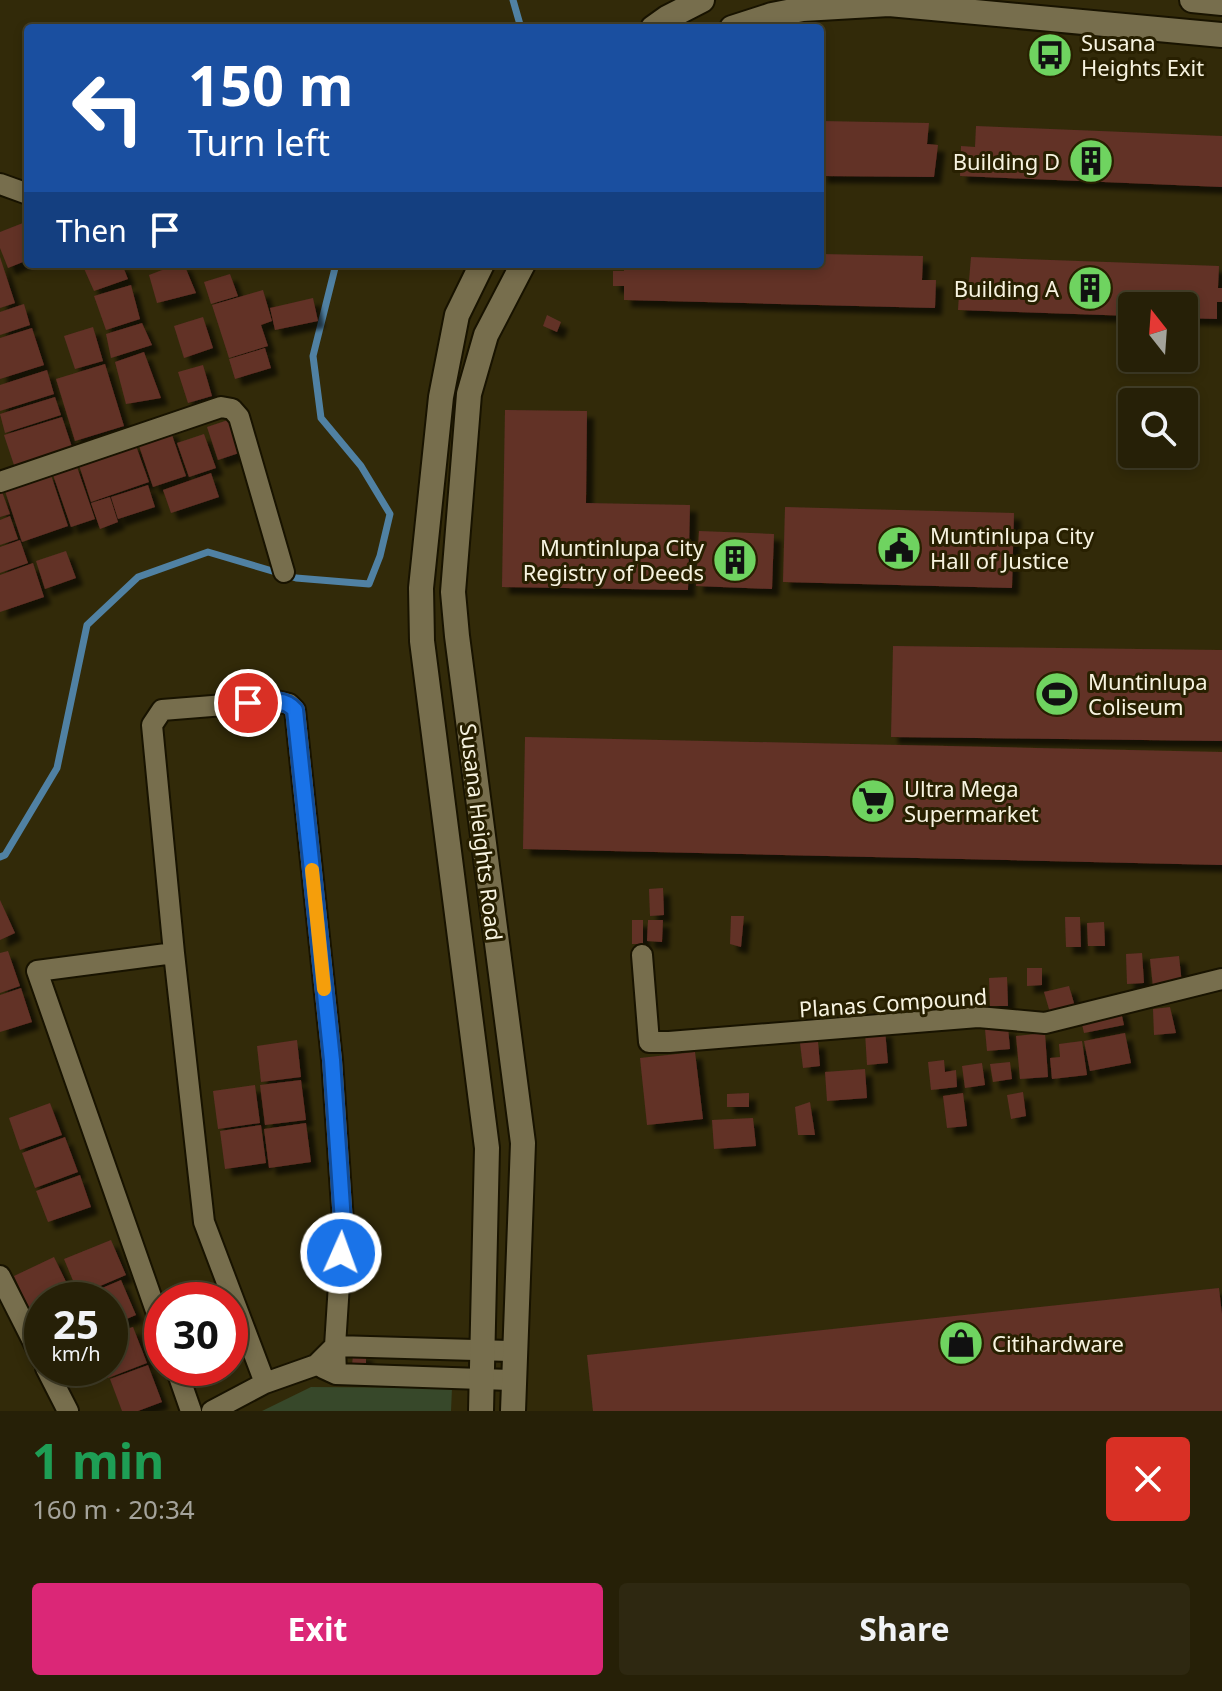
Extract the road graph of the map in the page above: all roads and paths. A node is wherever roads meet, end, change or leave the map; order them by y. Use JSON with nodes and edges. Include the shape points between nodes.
{"nodes":[{"id":1,"x":702,"y":0,"type":"edge"},
{"id":2,"x":1192,"y":0,"type":"edge"},
{"id":3,"x":1222,"y":3,"type":"edge"},
{"id":4,"x":659,"y":24,"type":"edge"},
{"id":5,"x":744,"y":24,"type":"edge"},
{"id":6,"x":1222,"y":35,"type":"edge"},
{"id":7,"x":0,"y":184,"type":"edge"},
{"id":8,"x":24,"y":193,"type":"edge"},
{"id":9,"x":480,"y":268,"type":"edge"},
{"id":10,"x":521,"y":268,"type":"edge"},
{"id":11,"x":0,"y":482,"type":"edge"},
{"id":12,"x":284,"y":572,"type":"dead end"},
{"id":13,"x":174,"y":953,"type":"junction"},
{"id":14,"x":642,"y":955,"type":"dead end"},
{"id":15,"x":1222,"y":979,"type":"edge"},
{"id":16,"x":0,"y":1276,"type":"edge"},
{"id":17,"x":146,"y":1282,"type":"edge"},
{"id":18,"x":24,"y":1323,"type":"edge"},
{"id":19,"x":335,"y":1346,"type":"junction"},
{"id":20,"x":484,"y":1350,"type":"junction"},
{"id":21,"x":514,"y":1351,"type":"junction"},
{"id":22,"x":316,"y":1365,"type":"junction"},
{"id":23,"x":336,"y":1374,"type":"junction"},
{"id":24,"x":481,"y":1378,"type":"junction"},
{"id":25,"x":513,"y":1380,"type":"junction"},
{"id":26,"x":265,"y":1383,"type":"junction"},
{"id":27,"x":55,"y":1386,"type":"edge"},
{"id":28,"x":182,"y":1386,"type":"edge"},
{"id":29,"x":68,"y":1411,"type":"edge"},
{"id":30,"x":191,"y":1411,"type":"edge"},
{"id":31,"x":212,"y":1411,"type":"edge"},
{"id":32,"x":481,"y":1411,"type":"edge"},
{"id":33,"x":513,"y":1411,"type":"edge"}],
"edges":[{"from":1,"to":4,"type":"main road"},
{"from":2,"to":3,"type":"main road"},
{"from":5,"to":6,"type":"main road","via":[[803,9],[889,4]]},
{"from":7,"to":8,"type":"street"},
{"from":9,"to":20,"type":"main road","name":"Susana Heights Road","via":[[457,315],[441,397],[421,588],[422,641],[487,1148]]},
{"from":10,"to":21,"type":"main road","name":"Susana Heights Road","via":[[486,335],[469,394],[453,592],[523,1143]]},
{"from":11,"to":12,"type":"street","via":[[221,407],[232,409],[239,417]]},
{"from":13,"to":17,"type":"street","via":[[37,971]]},
{"from":13,"to":19,"type":"street","via":[[152,725],[162,710],[289,704],[295,710],[342,1207]]},
{"from":13,"to":26,"type":"street","via":[[204,1222]]},
{"from":14,"to":15,"type":"street","name":"Planas Compound","via":[[649,1042],[978,1017],[1045,1023]]},
{"from":16,"to":18,"type":"street"},
{"from":19,"to":20,"type":"street"},
{"from":19,"to":22,"type":"street"},
{"from":19,"to":23,"type":"street"},
{"from":20,"to":21,"type":"street"},
{"from":20,"to":24,"type":"main road","name":"Susana Heights Road"},
{"from":21,"to":25,"type":"main road","name":"Susana Heights Road"},
{"from":22,"to":23,"type":"street"},
{"from":22,"to":26,"type":"street"},
{"from":23,"to":24,"type":"street"},
{"from":24,"to":25,"type":"street"},
{"from":24,"to":32,"type":"main road","name":"Susana Heights Road"},
{"from":25,"to":33,"type":"main road","name":"Susana Heights Road"},
{"from":26,"to":31,"type":"street"},
{"from":27,"to":29,"type":"street"},
{"from":28,"to":30,"type":"street"}]}
